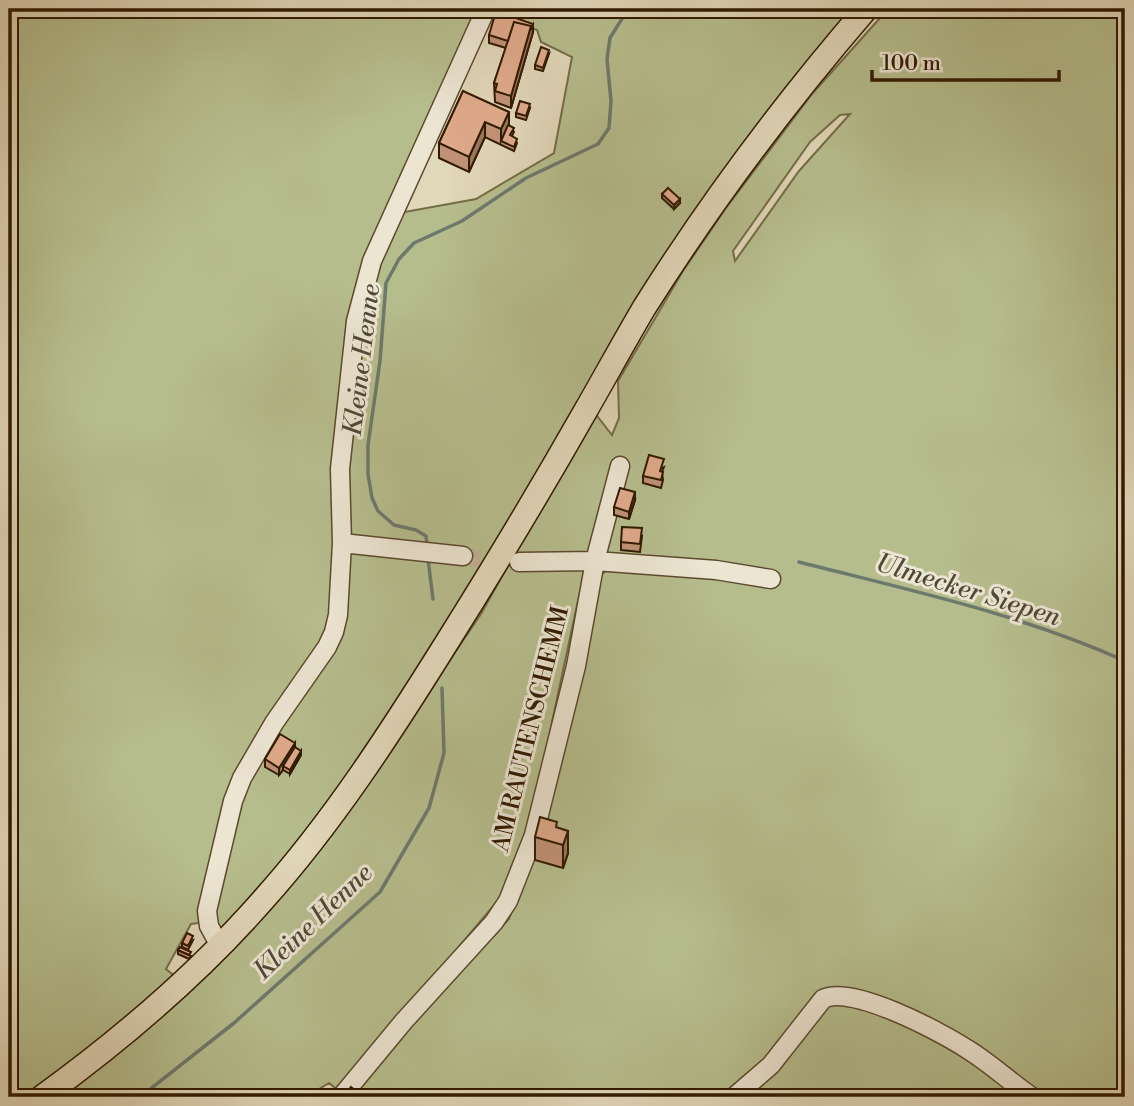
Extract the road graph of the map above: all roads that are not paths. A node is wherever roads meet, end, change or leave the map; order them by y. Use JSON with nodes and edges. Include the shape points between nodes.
{"nodes":[{"id":1,"x":486,"y":9,"type":"edge"},
{"id":2,"x":866,"y":9,"type":"edge"},
{"id":3,"x":620,"y":466,"type":"dead end"},
{"id":4,"x":342,"y":543,"type":"junction"},
{"id":5,"x":463,"y":556,"type":"tunnel mouth"},
{"id":6,"x":595,"y":561,"type":"junction"},
{"id":7,"x":519,"y":562,"type":"tunnel mouth"},
{"id":8,"x":771,"y":579,"type":"dead end"},
{"id":9,"x":220,"y":946,"type":"junction"},
{"id":10,"x":41,"y":1097,"type":"edge"},
{"id":11,"x":341,"y":1097,"type":"edge"},
{"id":12,"x":734,"y":1097,"type":"edge"},
{"id":13,"x":1032,"y":1097,"type":"edge"}],
"edges":[{"from":1,"to":4,"type":"street","via":[[372,261],[362,294],[340,469]]},
{"from":2,"to":9,"type":"main road","via":[[743,161],[651,298],[512,538],[402,714],[342,801]]},
{"from":3,"to":6,"type":"street"},
{"from":4,"to":5,"type":"street"},
{"from":4,"to":9,"type":"street","via":[[334,632],[248,766],[233,801],[207,911]]},
{"from":6,"to":7,"type":"street"},
{"from":6,"to":8,"type":"street"},
{"from":6,"to":11,"type":"street","name":"AM RAUTENSCHEMM","via":[[576,666],[534,835],[508,901]]},
{"from":9,"to":10,"type":"main road","via":[[123,1035]]},
{"from":12,"to":13,"type":"street","via":[[771,1065],[823,999],[833,995],[895,1012],[946,1035]]}]}
